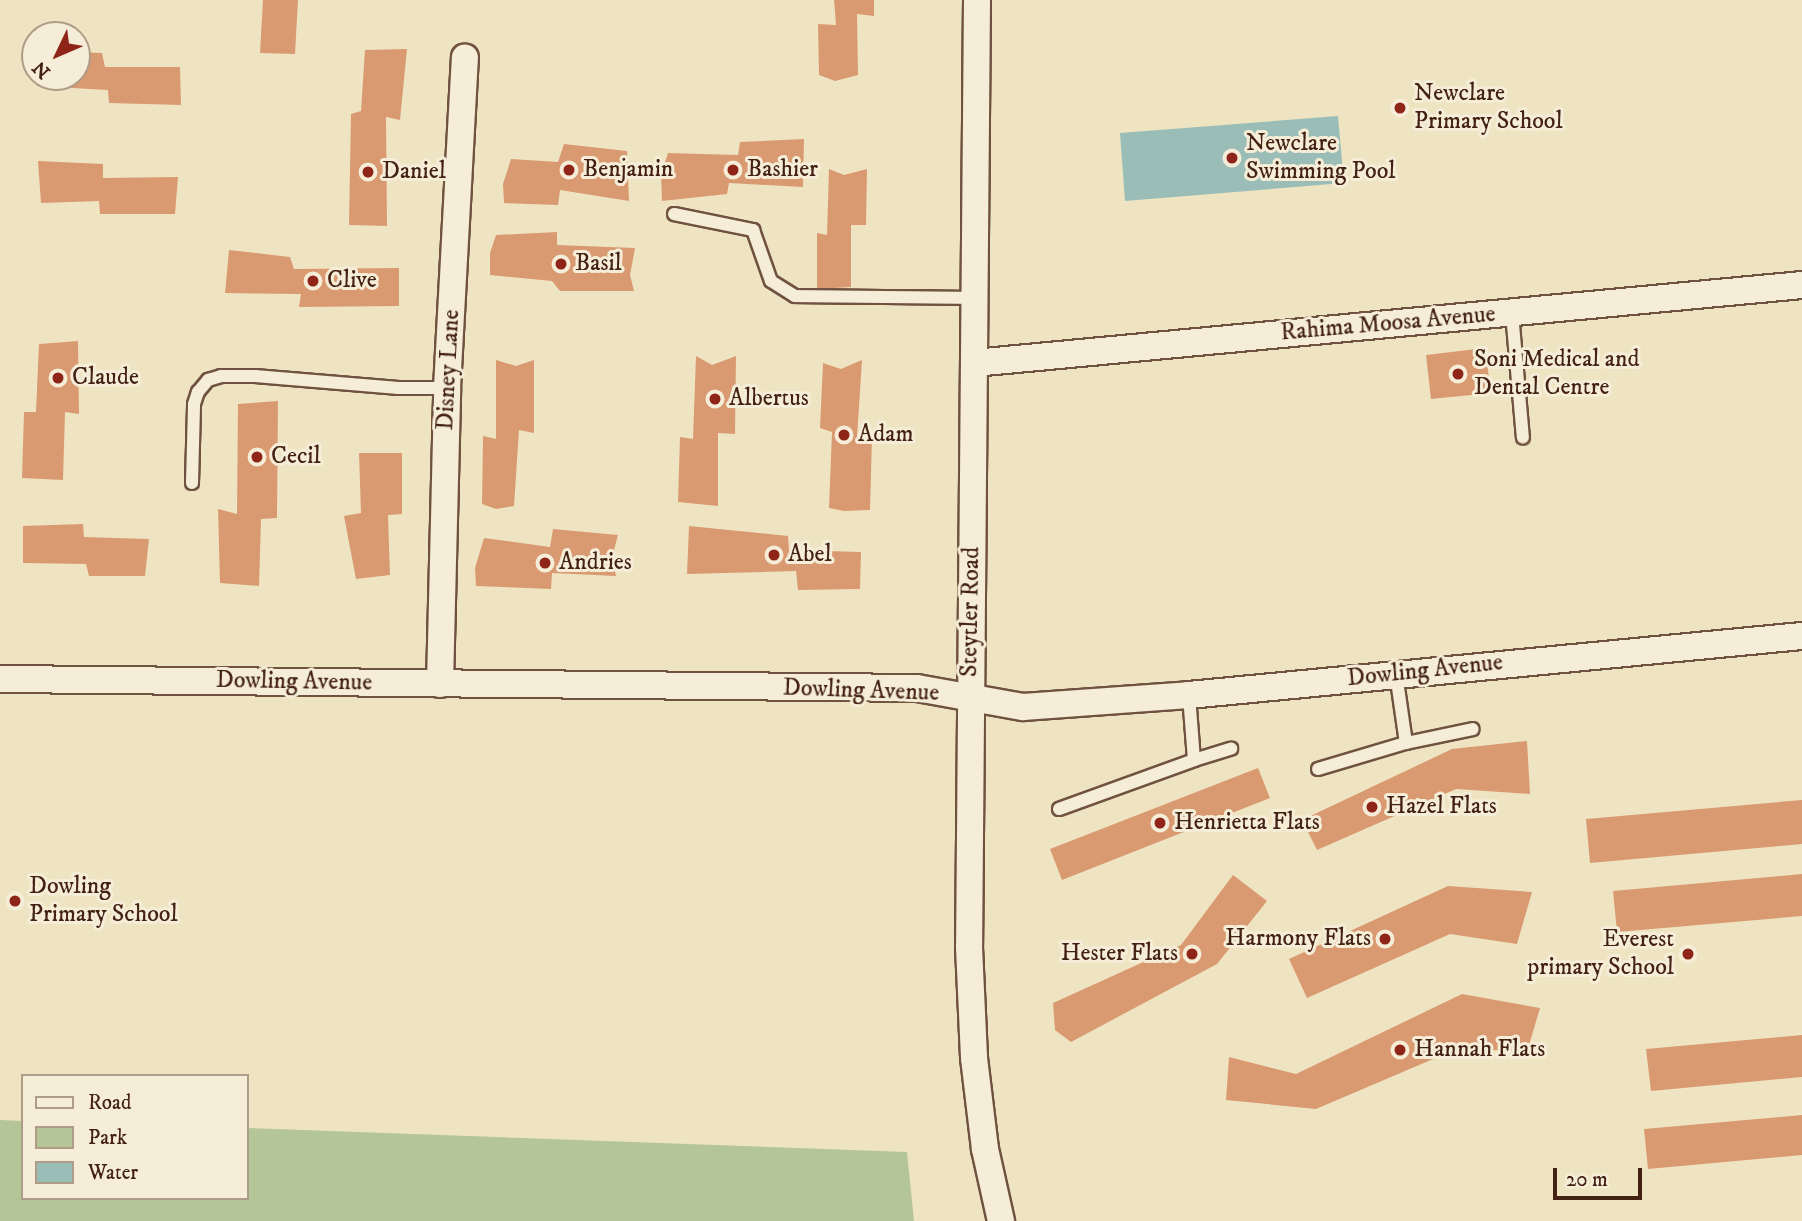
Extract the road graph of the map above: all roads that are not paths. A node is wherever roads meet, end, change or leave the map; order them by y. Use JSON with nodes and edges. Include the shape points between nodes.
{"nodes":[{"id":1,"x":977,"y":0,"type":"edge"},
{"id":2,"x":466,"y":57,"type":"dead end"},
{"id":3,"x":674,"y":214,"type":"dead end"},
{"id":4,"x":1802,"y":285,"type":"edge"},
{"id":5,"x":974,"y":298,"type":"junction"},
{"id":6,"x":1512,"y":313,"type":"junction"},
{"id":7,"x":974,"y":363,"type":"junction"},
{"id":8,"x":447,"y":388,"type":"junction"},
{"id":9,"x":1523,"y":438,"type":"dead end"},
{"id":10,"x":192,"y":483,"type":"dead end"},
{"id":11,"x":1802,"y":636,"type":"edge"},
{"id":12,"x":1396,"y":674,"type":"junction"},
{"id":13,"x":0,"y":679,"type":"edge"},
{"id":14,"x":440,"y":684,"type":"junction"},
{"id":15,"x":1189,"y":695,"type":"junction"},
{"id":16,"x":970,"y":697,"type":"junction"},
{"id":17,"x":1473,"y":729,"type":"dead end"},
{"id":18,"x":1406,"y":743,"type":"junction"},
{"id":19,"x":1231,"y":749,"type":"dead end"},
{"id":20,"x":1194,"y":760,"type":"junction"},
{"id":21,"x":1318,"y":769,"type":"dead end"},
{"id":22,"x":1059,"y":809,"type":"dead end"},
{"id":23,"x":1001,"y":1221,"type":"edge"}],
"edges":[{"from":1,"to":5,"type":"street","name":"Steytler Road"},
{"from":2,"to":8,"type":"street","name":"Disney Lane"},
{"from":3,"to":5,"type":"lane","via":[[753,230],[771,281],[795,296]]},
{"from":4,"to":6,"type":"street","name":"Rahima Moosa Avenue"},
{"from":5,"to":7,"type":"street","name":"Steytler Road"},
{"from":6,"to":7,"type":"street","name":"Rahima Moosa Avenue"},
{"from":6,"to":9,"type":"lane"},
{"from":7,"to":16,"type":"street","name":"Steytler Road"},
{"from":8,"to":10,"type":"lane","via":[[256,376],[208,380],[194,404]]},
{"from":8,"to":14,"type":"street","name":"Disney Lane"},
{"from":11,"to":12,"type":"street","name":"Dowling Avenue"},
{"from":12,"to":15,"type":"street","name":"Dowling Avenue"},
{"from":12,"to":18,"type":"lane"},
{"from":13,"to":14,"type":"street","name":"Dowling Avenue"},
{"from":14,"to":16,"type":"street","name":"Dowling Avenue","via":[[905,688]]},
{"from":15,"to":16,"type":"street","name":"Dowling Avenue","via":[[1023,707]]},
{"from":15,"to":20,"type":"lane"},
{"from":16,"to":23,"type":"street","name":"Steytler Road","via":[[969,947],[974,1058],[985,1149]]},
{"from":17,"to":18,"type":"lane"},
{"from":18,"to":21,"type":"lane"},
{"from":19,"to":20,"type":"lane"},
{"from":20,"to":22,"type":"lane"}]}
